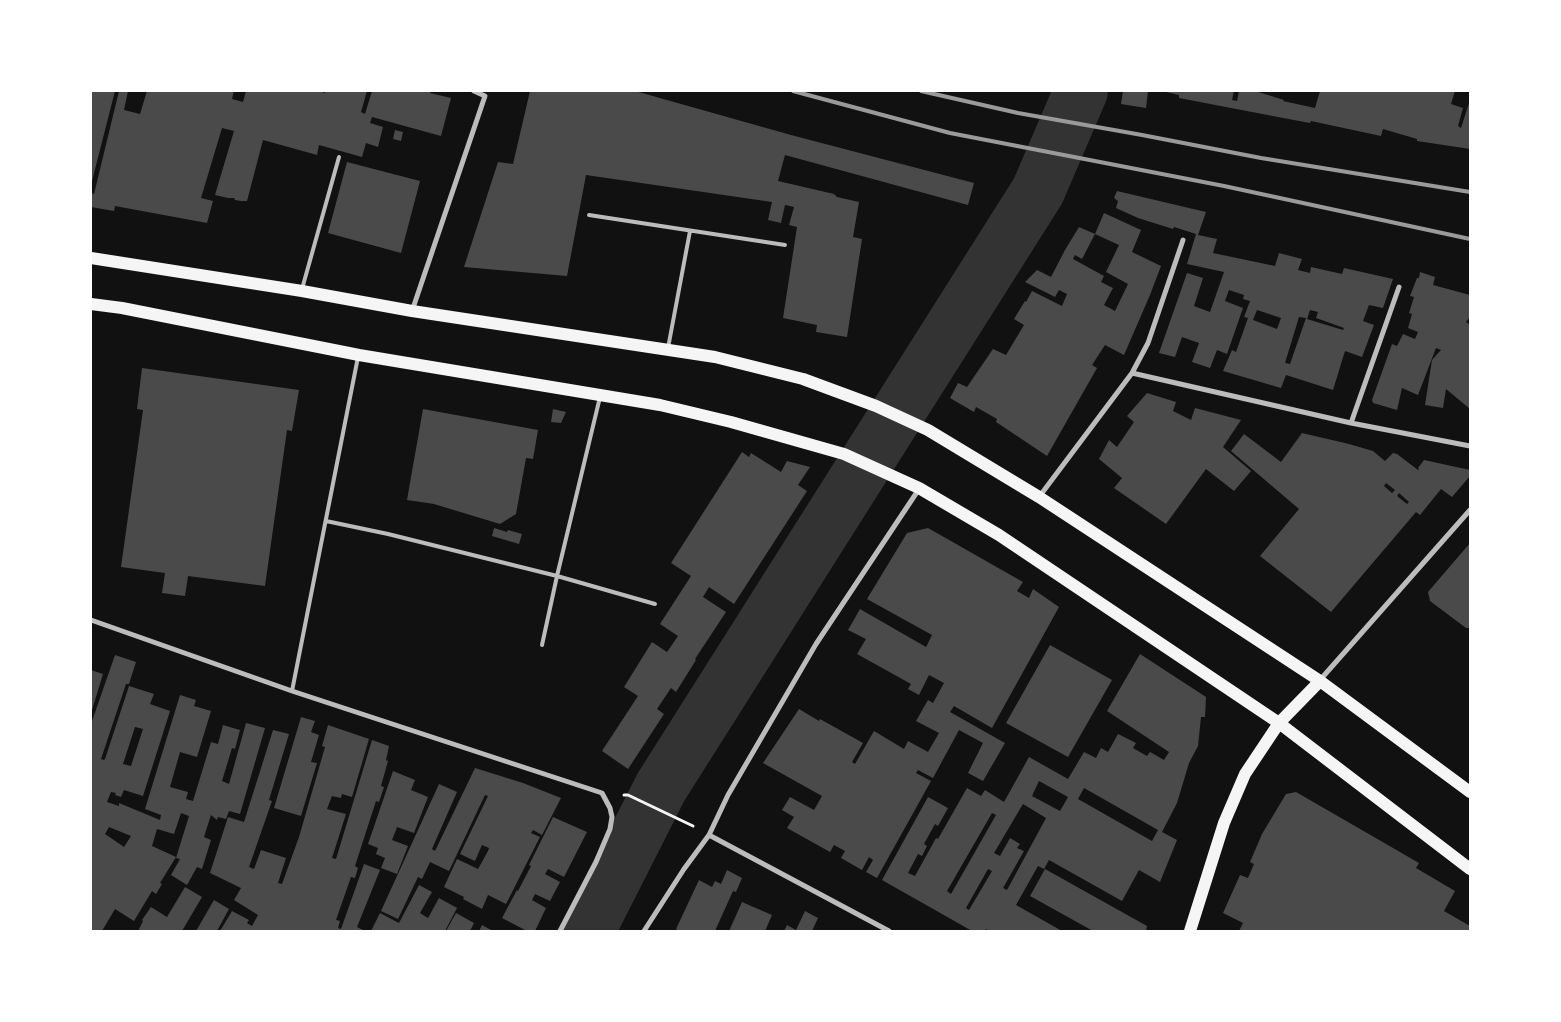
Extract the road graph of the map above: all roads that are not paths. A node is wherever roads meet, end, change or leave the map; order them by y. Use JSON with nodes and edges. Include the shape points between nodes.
{"nodes":[{"id":1,"x":474,"y":91,"type":"edge"},
{"id":2,"x":339,"y":157,"type":"dead end"},
{"id":3,"x":589,"y":215,"type":"dead end"},
{"id":4,"x":690,"y":230,"type":"junction"},
{"id":5,"x":1183,"y":240,"type":"dead end"},
{"id":6,"x":785,"y":245,"type":"dead end"},
{"id":7,"x":91,"y":258,"type":"edge"},
{"id":8,"x":1400,"y":287,"type":"dead end"},
{"id":9,"x":302,"y":291,"type":"junction"},
{"id":10,"x":91,"y":304,"type":"edge"},
{"id":11,"x":412,"y":311,"type":"junction"},
{"id":12,"x":668,"y":350,"type":"junction"},
{"id":13,"x":359,"y":355,"type":"junction"},
{"id":14,"x":1132,"y":373,"type":"junction"},
{"id":15,"x":600,"y":394,"type":"junction"},
{"id":16,"x":1352,"y":423,"type":"junction"},
{"id":17,"x":1470,"y":446,"type":"edge"},
{"id":18,"x":919,"y":488,"type":"junction"},
{"id":19,"x":1039,"y":497,"type":"junction"},
{"id":20,"x":1470,"y":510,"type":"edge"},
{"id":21,"x":326,"y":521,"type":"junction"},
{"id":22,"x":557,"y":576,"type":"junction"},
{"id":23,"x":655,"y":604,"type":"dead end"},
{"id":24,"x":91,"y":620,"type":"edge"},
{"id":25,"x":542,"y":644,"type":"dead end"},
{"id":26,"x":1320,"y":681,"type":"junction"},
{"id":27,"x":292,"y":690,"type":"junction"},
{"id":28,"x":1279,"y":723,"type":"junction"},
{"id":29,"x":1470,"y":792,"type":"edge"},
{"id":30,"x":709,"y":835,"type":"junction"},
{"id":31,"x":1470,"y":869,"type":"edge"},
{"id":32,"x":560,"y":931,"type":"edge"},
{"id":33,"x":644,"y":931,"type":"edge"},
{"id":34,"x":889,"y":931,"type":"edge"},
{"id":35,"x":1190,"y":931,"type":"edge"}],
"edges":[{"from":1,"to":11,"type":"street","via":[[485,96]]},
{"from":2,"to":9,"type":"lane"},
{"from":3,"to":4,"type":"lane"},
{"from":4,"to":6,"type":"lane"},
{"from":4,"to":12,"type":"lane"},
{"from":5,"to":14,"type":"street","via":[[1148,343]]},
{"from":7,"to":9,"type":"main road"},
{"from":8,"to":16,"type":"street"},
{"from":9,"to":11,"type":"main road"},
{"from":10,"to":13,"type":"main road"},
{"from":11,"to":12,"type":"main road"},
{"from":12,"to":19,"type":"main road","via":[[715,357],[803,379],[876,406],[928,430]]},
{"from":13,"to":15,"type":"main road"},
{"from":13,"to":21,"type":"lane"},
{"from":14,"to":16,"type":"street"},
{"from":14,"to":19,"type":"street"},
{"from":15,"to":18,"type":"main road","via":[[731,422],[844,454]]},
{"from":15,"to":22,"type":"lane"},
{"from":16,"to":17,"type":"street"},
{"from":18,"to":28,"type":"main road","via":[[999,535]]},
{"from":18,"to":30,"type":"street","via":[[816,644],[728,795]]},
{"from":19,"to":26,"type":"main road"},
{"from":20,"to":26,"type":"street"},
{"from":21,"to":22,"type":"lane"},
{"from":21,"to":27,"type":"lane"},
{"from":22,"to":23,"type":"lane"},
{"from":22,"to":25,"type":"lane"},
{"from":24,"to":27,"type":"street"},
{"from":26,"to":28,"type":"main road"},
{"from":26,"to":29,"type":"main road"},
{"from":27,"to":32,"type":"street","via":[[602,793],[610,808],[610,829]]},
{"from":28,"to":31,"type":"main road"},
{"from":28,"to":35,"type":"main road","via":[[1245,774],[1224,823]]},
{"from":30,"to":33,"type":"street"},
{"from":30,"to":34,"type":"street"}]}
